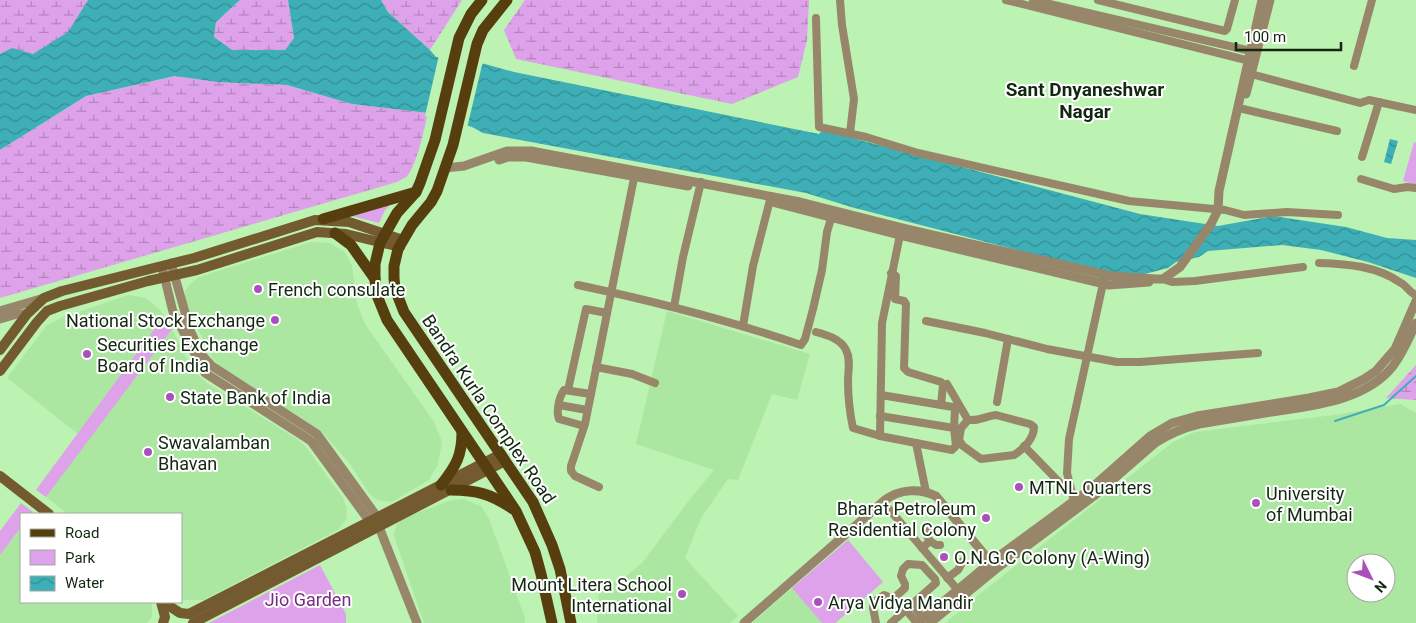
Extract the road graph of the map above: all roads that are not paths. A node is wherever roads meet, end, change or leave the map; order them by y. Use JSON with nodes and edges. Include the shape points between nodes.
{"nodes":[{"id":1,"x":482,"y":0,"type":"edge"},
{"id":2,"x":507,"y":0,"type":"edge"},
{"id":3,"x":840,"y":0,"type":"edge"},
{"id":4,"x":1006,"y":0,"type":"edge"},
{"id":5,"x":1033,"y":0,"type":"edge"},
{"id":6,"x":1098,"y":0,"type":"edge"},
{"id":7,"x":1235,"y":0,"type":"edge"},
{"id":8,"x":1262,"y":0,"type":"edge"},
{"id":9,"x":1270,"y":0,"type":"edge"},
{"id":10,"x":1372,"y":0,"type":"edge"},
{"id":11,"x":1047,"y":7,"type":"junction"},
{"id":12,"x":816,"y":18,"type":"dead end"},
{"id":13,"x":1226,"y":45,"type":"junction"},
{"id":14,"x":1253,"y":52,"type":"junction"},
{"id":15,"x":1224,"y":55,"type":"junction"},
{"id":16,"x":1251,"y":62,"type":"junction"},
{"id":17,"x":1354,"y":66,"type":"dead end"},
{"id":18,"x":1251,"y":74,"type":"junction"},
{"id":19,"x":1379,"y":102,"type":"junction"},
{"id":20,"x":1243,"y":109,"type":"junction"},
{"id":21,"x":1416,"y":110,"type":"edge"},
{"id":22,"x":1237,"y":121,"type":"junction"},
{"id":23,"x":1337,"y":130,"type":"dead end"},
{"id":24,"x":850,"y":133,"type":"junction"},
{"id":25,"x":1362,"y":157,"type":"dead end"},
{"id":26,"x":444,"y":171,"type":"junction"},
{"id":27,"x":635,"y":174,"type":"junction"},
{"id":28,"x":1361,"y":179,"type":"dead end"},
{"id":29,"x":700,"y":185,"type":"junction"},
{"id":30,"x":1416,"y":188,"type":"edge"},
{"id":31,"x":416,"y":192,"type":"junction"},
{"id":32,"x":770,"y":198,"type":"junction"},
{"id":33,"x":1218,"y":210,"type":"junction"},
{"id":34,"x":832,"y":214,"type":"junction"},
{"id":35,"x":1338,"y":215,"type":"dead end"},
{"id":36,"x":323,"y":219,"type":"junction"},
{"id":37,"x":900,"y":232,"type":"junction"},
{"id":38,"x":334,"y":233,"type":"junction"},
{"id":39,"x":383,"y":238,"type":"junction"},
{"id":40,"x":401,"y":244,"type":"junction"},
{"id":41,"x":1319,"y":263,"type":"dead end"},
{"id":42,"x":166,"y":264,"type":"junction"},
{"id":43,"x":1303,"y":267,"type":"dead end"},
{"id":44,"x":891,"y":273,"type":"junction"},
{"id":45,"x":169,"y":276,"type":"junction"},
{"id":46,"x":375,"y":279,"type":"junction"},
{"id":47,"x":1104,"y":279,"type":"junction"},
{"id":48,"x":1160,"y":279,"type":"junction"},
{"id":49,"x":578,"y":285,"type":"dead end"},
{"id":50,"x":610,"y":292,"type":"junction"},
{"id":51,"x":1416,"y":295,"type":"edge"},
{"id":52,"x":44,"y":298,"type":"junction"},
{"id":53,"x":887,"y":298,"type":"junction"},
{"id":54,"x":896,"y":299,"type":"junction"},
{"id":55,"x":1416,"y":301,"type":"edge"},
{"id":56,"x":674,"y":307,"type":"junction"},
{"id":57,"x":0,"y":311,"type":"edge"},
{"id":58,"x":607,"y":313,"type":"junction"},
{"id":59,"x":27,"y":314,"type":"junction"},
{"id":60,"x":0,"y":319,"type":"edge"},
{"id":61,"x":926,"y":321,"type":"dead end"},
{"id":62,"x":1416,"y":323,"type":"edge"},
{"id":63,"x":743,"y":326,"type":"junction"},
{"id":64,"x":816,"y":332,"type":"dead end"},
{"id":65,"x":1008,"y":339,"type":"junction"},
{"id":66,"x":0,"y":350,"type":"edge"},
{"id":67,"x":1258,"y":354,"type":"dead end"},
{"id":68,"x":1088,"y":357,"type":"junction"},
{"id":69,"x":596,"y":367,"type":"junction"},
{"id":70,"x":0,"y":371,"type":"edge"},
{"id":71,"x":655,"y":383,"type":"dead end"},
{"id":72,"x":947,"y":384,"type":"dead end"},
{"id":73,"x":568,"y":390,"type":"junction"},
{"id":74,"x":591,"y":394,"type":"junction"},
{"id":75,"x":881,"y":395,"type":"junction"},
{"id":76,"x":996,"y":402,"type":"dead end"},
{"id":77,"x":1310,"y":402,"type":"junction"},
{"id":78,"x":559,"y":405,"type":"junction"},
{"id":79,"x":941,"y":405,"type":"junction"},
{"id":80,"x":587,"y":410,"type":"junction"},
{"id":81,"x":880,"y":416,"type":"junction"},
{"id":82,"x":968,"y":420,"type":"junction"},
{"id":83,"x":584,"y":426,"type":"junction"},
{"id":84,"x":954,"y":428,"type":"junction"},
{"id":85,"x":462,"y":432,"type":"junction"},
{"id":86,"x":880,"y":436,"type":"junction"},
{"id":87,"x":916,"y":443,"type":"junction"},
{"id":88,"x":1024,"y":446,"type":"junction"},
{"id":89,"x":503,"y":458,"type":"junction"},
{"id":90,"x":487,"y":466,"type":"junction"},
{"id":91,"x":0,"y":476,"type":"edge"},
{"id":92,"x":599,"y":487,"type":"dead end"},
{"id":93,"x":446,"y":488,"type":"junction"},
{"id":94,"x":1070,"y":490,"type":"junction"},
{"id":95,"x":926,"y":492,"type":"junction"},
{"id":96,"x":883,"y":502,"type":"junction"},
{"id":97,"x":1075,"y":505,"type":"junction"},
{"id":98,"x":516,"y":511,"type":"junction"},
{"id":99,"x":48,"y":513,"type":"edge"},
{"id":100,"x":375,"y":522,"type":"junction"},
{"id":101,"x":929,"y":531,"type":"dead end"},
{"id":102,"x":930,"y":541,"type":"junction"},
{"id":103,"x":940,"y":545,"type":"dead end"},
{"id":104,"x":922,"y":548,"type":"junction"},
{"id":105,"x":964,"y":561,"type":"dead end"},
{"id":106,"x":994,"y":565,"type":"junction"},
{"id":107,"x":947,"y":578,"type":"junction"},
{"id":108,"x":957,"y":589,"type":"junction"},
{"id":109,"x":162,"y":603,"type":"edge"},
{"id":110,"x":164,"y":603,"type":"edge"},
{"id":111,"x":909,"y":607,"type":"junction"},
{"id":112,"x":922,"y":622,"type":"edge"},
{"id":113,"x":163,"y":623,"type":"edge"},
{"id":114,"x":193,"y":623,"type":"edge"},
{"id":115,"x":417,"y":623,"type":"edge"},
{"id":116,"x":552,"y":623,"type":"edge"},
{"id":117,"x":571,"y":623,"type":"edge"},
{"id":118,"x":744,"y":623,"type":"edge"},
{"id":119,"x":876,"y":623,"type":"edge"},
{"id":120,"x":891,"y":623,"type":"edge"}],
"edges":[{"from":1,"to":31,"type":"main road","name":"Bandra Kurla Complex Road","via":[[459,38],[435,140]]},
{"from":2,"to":26,"type":"main road","name":"Bandra Kurla Complex Road","via":[[486,25],[477,44]]},
{"from":3,"to":24,"type":"street","via":[[854,99]]},
{"from":4,"to":11,"type":"street"},
{"from":5,"to":11,"type":"street"},
{"from":6,"to":7,"type":"street","via":[[1225,32]]},
{"from":8,"to":14,"type":"street","via":[[1252,39]]},
{"from":9,"to":14,"type":"street"},
{"from":10,"to":17,"type":"street"},
{"from":11,"to":13,"type":"street"},
{"from":11,"to":15,"type":"street"},
{"from":12,"to":24,"type":"street","via":[[820,127]]},
{"from":13,"to":14,"type":"street"},
{"from":13,"to":15,"type":"street"},
{"from":14,"to":16,"type":"street"},
{"from":15,"to":16,"type":"street"},
{"from":16,"to":18,"type":"street"},
{"from":16,"to":22,"type":"street"},
{"from":18,"to":19,"type":"street","via":[[1360,103],[1367,100]]},
{"from":18,"to":20,"type":"street"},
{"from":19,"to":21,"type":"street"},
{"from":19,"to":25,"type":"street"},
{"from":20,"to":22,"type":"street"},
{"from":20,"to":23,"type":"street"},
{"from":22,"to":33,"type":"street","via":[[1225,190],[1220,196]]},
{"from":24,"to":33,"type":"street","via":[[918,153],[1129,200]]},
{"from":26,"to":27,"type":"street","via":[[472,169],[507,154]]},
{"from":26,"to":40,"type":"main road","name":"Bandra Kurla Complex Road","via":[[438,191]]},
{"from":27,"to":29,"type":"street"},
{"from":27,"to":50,"type":"street"},
{"from":28,"to":30,"type":"street","via":[[1394,189]]},
{"from":29,"to":32,"type":"street"},
{"from":29,"to":56,"type":"street"},
{"from":31,"to":36,"type":"main road"},
{"from":31,"to":39,"type":"main road","name":"Bandra Kurla Complex Road","via":[[397,213]]},
{"from":32,"to":34,"type":"street"},
{"from":32,"to":63,"type":"street","via":[[753,266]]},
{"from":33,"to":35,"type":"street","via":[[1244,215],[1288,212]]},
{"from":33,"to":48,"type":"street","via":[[1180,267]]},
{"from":34,"to":37,"type":"street"},
{"from":34,"to":63,"type":"street","via":[[813,310],[801,345]]},
{"from":36,"to":39,"type":"main road","via":[[349,222]]},
{"from":36,"to":42,"type":"main road"},
{"from":37,"to":44,"type":"street"},
{"from":37,"to":47,"type":"street"},
{"from":38,"to":39,"type":"main road"},
{"from":38,"to":45,"type":"main road","via":[[317,232]]},
{"from":38,"to":46,"type":"main road","via":[[351,245]]},
{"from":39,"to":40,"type":"main road"},
{"from":39,"to":46,"type":"main road","name":"Bandra Kurla Complex Road","via":[[375,264]]},
{"from":40,"to":89,"type":"main road","name":"Bandra Kurla Complex Road","via":[[394,278],[404,312]]},
{"from":41,"to":51,"type":"street","via":[[1371,268],[1401,282]]},
{"from":42,"to":45,"type":"street"},
{"from":42,"to":52,"type":"main road"},
{"from":43,"to":48,"type":"street","via":[[1195,281]]},
{"from":44,"to":53,"type":"street"},
{"from":44,"to":54,"type":"street","via":[[896,276]]},
{"from":45,"to":70,"type":"main road","via":[[47,311]]},
{"from":45,"to":100,"type":"street","via":[[201,354],[212,366],[317,434]]},
{"from":46,"to":85,"type":"main road","name":"Bandra Kurla Complex Road","via":[[376,292],[387,320]]},
{"from":47,"to":48,"type":"street","via":[[1145,283]]},
{"from":47,"to":68,"type":"street"},
{"from":49,"to":50,"type":"street"},
{"from":50,"to":56,"type":"street"},
{"from":50,"to":58,"type":"street"},
{"from":52,"to":57,"type":"street"},
{"from":52,"to":59,"type":"main road"},
{"from":53,"to":54,"type":"street"},
{"from":53,"to":75,"type":"street","via":[[882,323]]},
{"from":54,"to":79,"type":"street","via":[[906,304],[905,370],[941,382]]},
{"from":55,"to":77,"type":"street","via":[[1395,349],[1376,371],[1350,387]]},
{"from":56,"to":63,"type":"street"},
{"from":58,"to":69,"type":"street"},
{"from":58,"to":73,"type":"street","via":[[586,309]]},
{"from":59,"to":60,"type":"street"},
{"from":59,"to":66,"type":"main road"},
{"from":61,"to":65,"type":"street"},
{"from":62,"to":77,"type":"street","via":[[1392,368],[1381,378],[1340,400]]},
{"from":64,"to":86,"type":"street","via":[[834,338],[847,351],[853,428]]},
{"from":65,"to":68,"type":"street"},
{"from":65,"to":76,"type":"street"},
{"from":67,"to":68,"type":"street","via":[[1140,362]]},
{"from":68,"to":94,"type":"street","via":[[1069,439],[1067,473]]},
{"from":69,"to":71,"type":"street","via":[[632,374]]},
{"from":69,"to":74,"type":"street"},
{"from":72,"to":82,"type":"street"},
{"from":73,"to":74,"type":"street"},
{"from":73,"to":78,"type":"street","via":[[564,390]]},
{"from":74,"to":80,"type":"street"},
{"from":75,"to":79,"type":"street"},
{"from":75,"to":81,"type":"street"},
{"from":77,"to":97,"type":"street","via":[[1197,416],[1172,423],[1150,436]]},
{"from":78,"to":80,"type":"street"},
{"from":78,"to":83,"type":"street","via":[[559,419]]},
{"from":79,"to":84,"type":"street","via":[[956,409]]},
{"from":80,"to":83,"type":"street"},
{"from":81,"to":84,"type":"street"},
{"from":81,"to":86,"type":"street"},
{"from":82,"to":88,"type":"street","via":[[983,420],[996,415],[1030,424],[1034,431]]},
{"from":82,"to":88,"type":"street","via":[[961,428],[959,440],[981,459],[1014,455]]},
{"from":83,"to":92,"type":"street","via":[[571,471]]},
{"from":84,"to":87,"type":"street","via":[[956,446],[952,450]]},
{"from":85,"to":90,"type":"main road","name":"Bandra Kurla Complex Road"},
{"from":85,"to":93,"type":"main road","via":[[462,448]]},
{"from":86,"to":87,"type":"street"},
{"from":87,"to":95,"type":"street"},
{"from":88,"to":94,"type":"street"},
{"from":89,"to":90,"type":"main road"},
{"from":89,"to":117,"type":"main road","name":"Bandra Kurla Complex Road","via":[[533,502],[552,545]]},
{"from":90,"to":93,"type":"main road"},
{"from":90,"to":98,"type":"main road","name":"Bandra Kurla Complex Road"},
{"from":91,"to":99,"type":"main road"},
{"from":93,"to":98,"type":"main road","via":[[484,493]]},
{"from":93,"to":100,"type":"main road"},
{"from":94,"to":97,"type":"street"},
{"from":95,"to":96,"type":"street","via":[[898,492]]},
{"from":95,"to":106,"type":"street","via":[[942,502]]},
{"from":96,"to":104,"type":"street"},
{"from":96,"to":118,"type":"street"},
{"from":97,"to":106,"type":"street"},
{"from":98,"to":116,"type":"main road","name":"Bandra Kurla Complex Road","via":[[535,552]]},
{"from":100,"to":110,"type":"main road","via":[[189,614],[180,613]]},
{"from":100,"to":114,"type":"main road"},
{"from":100,"to":115,"type":"street"},
{"from":101,"to":102,"type":"street"},
{"from":102,"to":103,"type":"street"},
{"from":102,"to":104,"type":"street"},
{"from":104,"to":107,"type":"street"},
{"from":105,"to":107,"type":"street"},
{"from":106,"to":108,"type":"street"},
{"from":106,"to":112,"type":"street"},
{"from":107,"to":108,"type":"street"},
{"from":108,"to":112,"type":"street"},
{"from":109,"to":113,"type":"main road"},
{"from":111,"to":112,"type":"street"},
{"from":111,"to":119,"type":"street","via":[[936,583],[922,565],[911,563],[903,569],[901,576],[905,588],[893,599],[884,595],[874,602]]},
{"from":111,"to":120,"type":"street"}]}
